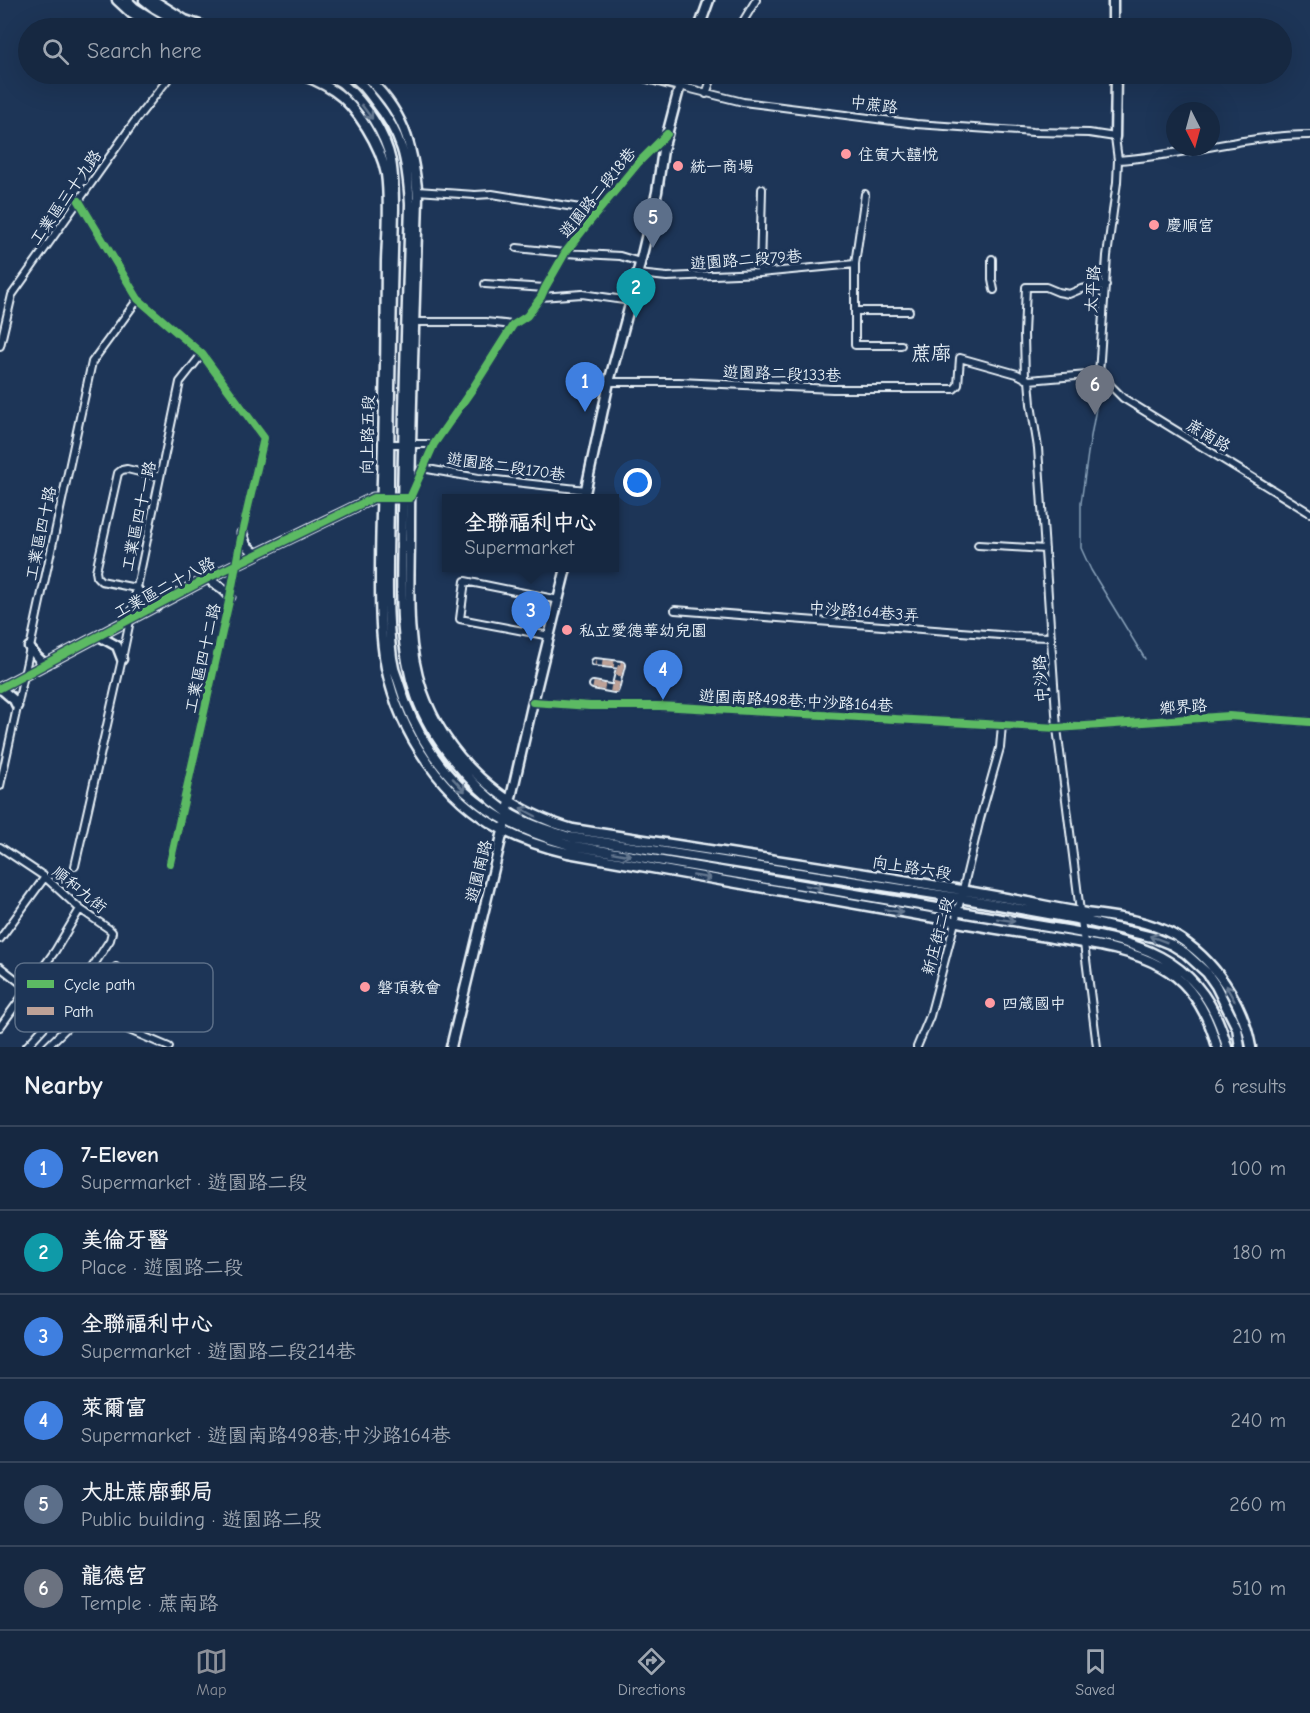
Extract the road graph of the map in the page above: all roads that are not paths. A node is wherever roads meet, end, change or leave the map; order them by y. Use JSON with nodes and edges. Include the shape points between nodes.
{"nodes":[{"id":1,"x":117,"y":0,"type":"edge"},
{"id":2,"x":127,"y":0,"type":"edge"},
{"id":3,"x":144,"y":0,"type":"edge"},
{"id":4,"x":153,"y":0,"type":"edge"},
{"id":5,"x":709,"y":0,"type":"edge"},
{"id":6,"x":756,"y":0,"type":"edge"},
{"id":7,"x":1113,"y":0,"type":"edge"},
{"id":8,"x":138,"y":18,"type":"edge"},
{"id":9,"x":151,"y":18,"type":"edge"},
{"id":10,"x":172,"y":18,"type":"edge"},
{"id":11,"x":182,"y":18,"type":"edge"},
{"id":12,"x":703,"y":18,"type":"edge"},
{"id":13,"x":745,"y":18,"type":"edge"},
{"id":14,"x":1113,"y":18,"type":"edge"},
{"id":15,"x":164,"y":84,"type":"edge"},
{"id":16,"x":322,"y":84,"type":"edge"},
{"id":17,"x":343,"y":84,"type":"joint"},
{"id":18,"x":362,"y":84,"type":"edge"},
{"id":19,"x":378,"y":84,"type":"edge"},
{"id":20,"x":672,"y":84,"type":"edge"},
{"id":21,"x":710,"y":84,"type":"edge"},
{"id":22,"x":1116,"y":84,"type":"edge"},
{"id":23,"x":679,"y":86,"type":"junction"},
{"id":24,"x":335,"y":91,"type":"junction"},
{"id":25,"x":706,"y":94,"type":"junction"},
{"id":26,"x":667,"y":134,"type":"junction"},
{"id":27,"x":1310,"y":135,"type":"edge"},
{"id":28,"x":1115,"y":137,"type":"junction"},
{"id":29,"x":1118,"y":159,"type":"junction"},
{"id":30,"x":762,"y":189,"type":"dead end"},
{"id":31,"x":417,"y":191,"type":"junction"},
{"id":32,"x":865,"y":194,"type":"dead end"},
{"id":33,"x":80,"y":201,"type":"junction"},
{"id":34,"x":599,"y":211,"type":"junction"},
{"id":35,"x":516,"y":248,"type":"dead end"},
{"id":36,"x":566,"y":253,"type":"junction"},
{"id":37,"x":992,"y":259,"type":"dead end"},
{"id":38,"x":640,"y":262,"type":"junction"},
{"id":39,"x":855,"y":264,"type":"junction"},
{"id":40,"x":760,"y":273,"type":"junction"},
{"id":41,"x":638,"y":274,"type":"junction"},
{"id":42,"x":485,"y":284,"type":"dead end"},
{"id":43,"x":1106,"y":285,"type":"junction"},
{"id":44,"x":544,"y":288,"type":"junction"},
{"id":45,"x":994,"y":290,"type":"dead end"},
{"id":46,"x":541,"y":297,"type":"junction"},
{"id":47,"x":138,"y":299,"type":"junction"},
{"id":48,"x":631,"y":301,"type":"junction"},
{"id":49,"x":856,"y":311,"type":"junction"},
{"id":50,"x":909,"y":311,"type":"dead end"},
{"id":51,"x":414,"y":322,"type":"junction"},
{"id":52,"x":513,"y":325,"type":"junction"},
{"id":53,"x":902,"y":345,"type":"dead end"},
{"id":54,"x":0,"y":346,"type":"edge"},
{"id":55,"x":202,"y":354,"type":"junction"},
{"id":56,"x":1099,"y":374,"type":"junction"},
{"id":57,"x":1027,"y":380,"type":"junction"},
{"id":58,"x":609,"y":382,"type":"junction"},
{"id":59,"x":386,"y":444,"type":"junction"},
{"id":60,"x":434,"y":444,"type":"junction"},
{"id":61,"x":407,"y":445,"type":"junction"},
{"id":62,"x":423,"y":468,"type":"junction"},
{"id":63,"x":160,"y":477,"type":"junction"},
{"id":64,"x":585,"y":494,"type":"edge"},
{"id":65,"x":385,"y":497,"type":"junction"},
{"id":66,"x":406,"y":498,"type":"junction"},
{"id":67,"x":1310,"y":513,"type":"edge"},
{"id":68,"x":242,"y":533,"type":"junction"},
{"id":69,"x":978,"y":545,"type":"dead end"},
{"id":70,"x":1045,"y":549,"type":"junction"},
{"id":71,"x":256,"y":554,"type":"junction"},
{"id":72,"x":236,"y":564,"type":"junction"},
{"id":73,"x":565,"y":572,"type":"edge"},
{"id":74,"x":208,"y":578,"type":"junction"},
{"id":75,"x":136,"y":588,"type":"junction"},
{"id":76,"x":230,"y":597,"type":"junction"},
{"id":77,"x":559,"y":600,"type":"junction"},
{"id":78,"x":157,"y":606,"type":"junction"},
{"id":79,"x":675,"y":610,"type":"dead end"},
{"id":80,"x":130,"y":620,"type":"junction"},
{"id":81,"x":99,"y":636,"type":"junction"},
{"id":82,"x":550,"y":636,"type":"junction"},
{"id":83,"x":1051,"y":637,"type":"junction"},
{"id":84,"x":29,"y":647,"type":"junction"},
{"id":85,"x":122,"y":659,"type":"junction"},
{"id":86,"x":596,"y":662,"type":"dead end"},
{"id":87,"x":48,"y":663,"type":"junction"},
{"id":88,"x":24,"y":675,"type":"junction"},
{"id":89,"x":592,"y":685,"type":"dead end"},
{"id":90,"x":0,"y":688,"type":"edge"},
{"id":91,"x":533,"y":702,"type":"junction"},
{"id":92,"x":17,"y":706,"type":"junction"},
{"id":93,"x":1310,"y":722,"type":"edge"},
{"id":94,"x":1002,"y":725,"type":"junction"},
{"id":95,"x":1058,"y":728,"type":"junction"},
{"id":96,"x":0,"y":786,"type":"edge"},
{"id":97,"x":510,"y":802,"type":"junction"},
{"id":98,"x":507,"y":816,"type":"junction"},
{"id":99,"x":503,"y":830,"type":"junction"},
{"id":100,"x":1,"y":851,"type":"edge"},
{"id":101,"x":170,"y":863,"type":"dead end"},
{"id":102,"x":75,"y":866,"type":"dead end"},
{"id":103,"x":45,"y":877,"type":"junction"},
{"id":104,"x":962,"y":894,"type":"junction"},
{"id":105,"x":80,"y":909,"type":"junction"},
{"id":106,"x":957,"y":912,"type":"junction"},
{"id":107,"x":1082,"y":916,"type":"junction"},
{"id":108,"x":956,"y":922,"type":"junction"},
{"id":109,"x":1083,"y":938,"type":"junction"},
{"id":110,"x":0,"y":939,"type":"edge"},
{"id":111,"x":46,"y":963,"type":"edge"},
{"id":112,"x":95,"y":963,"type":"edge"},
{"id":113,"x":0,"y":967,"type":"edge"},
{"id":114,"x":15,"y":978,"type":"edge"},
{"id":115,"x":15,"y":1006,"type":"edge"},
{"id":116,"x":0,"y":1027,"type":"edge"},
{"id":117,"x":40,"y":1032,"type":"edge"},
{"id":118,"x":62,"y":1032,"type":"edge"},
{"id":119,"x":134,"y":1032,"type":"edge"},
{"id":120,"x":26,"y":1047,"type":"edge"},
{"id":121,"x":47,"y":1047,"type":"edge"},
{"id":122,"x":169,"y":1047,"type":"edge"},
{"id":123,"x":451,"y":1047,"type":"edge"},
{"id":124,"x":917,"y":1047,"type":"edge"},
{"id":125,"x":1097,"y":1047,"type":"edge"},
{"id":126,"x":1217,"y":1047,"type":"edge"},
{"id":127,"x":1227,"y":1047,"type":"edge"},
{"id":128,"x":1240,"y":1047,"type":"edge"},
{"id":129,"x":1251,"y":1047,"type":"edge"}],
"edges":[{"from":1,"to":8,"type":"main road"},
{"from":2,"to":9,"type":"main road"},
{"from":3,"to":10,"type":"main road"},
{"from":4,"to":11,"type":"main road"},
{"from":5,"to":12,"type":"main road"},
{"from":6,"to":13,"type":"street"},
{"from":7,"to":14,"type":"main road"},
{"from":15,"to":33,"type":"street","name":"工業區三十九路"},
{"from":16,"to":24,"type":"main road","name":"向上路五段"},
{"from":17,"to":24,"type":"main road"},
{"from":17,"to":59,"type":"main road","name":"向上路五段","one_way":true,"via":[[375,124],[393,176]]},
{"from":18,"to":61,"type":"main road","via":[[389,118],[401,144],[408,175]]},
{"from":19,"to":31,"type":"main road","via":[[404,127]]},
{"from":20,"to":23,"type":"main road","name":"中蔗路"},
{"from":21,"to":25,"type":"street"},
{"from":22,"to":28,"type":"main road"},
{"from":23,"to":25,"type":"street","name":"中蔗路"},
{"from":23,"to":26,"type":"main road"},
{"from":24,"to":59,"type":"main road","name":"向上路五段","via":[[368,129],[386,175]]},
{"from":25,"to":28,"type":"street","name":"中蔗路","via":[[916,124]]},
{"from":26,"to":34,"type":"street","name":"遊園路二段18巷"},
{"from":26,"to":38,"type":"main road"},
{"from":27,"to":29,"type":"street"},
{"from":28,"to":29,"type":"street","name":"太平路"},
{"from":29,"to":43,"type":"street","name":"太平路"},
{"from":30,"to":40,"type":"street"},
{"from":31,"to":34,"type":"street","via":[[492,194]]},
{"from":31,"to":51,"type":"main road"},
{"from":32,"to":39,"type":"street"},
{"from":33,"to":47,"type":"street","name":"工業區四十二路"},
{"from":33,"to":54,"type":"street","name":"工業區三十九路","via":[[12,295]]},
{"from":34,"to":36,"type":"street","name":"遊園路二段18巷"},
{"from":35,"to":36,"type":"street"},
{"from":36,"to":38,"type":"street","via":[[620,256]]},
{"from":36,"to":44,"type":"street","name":"遊園路二段18巷"},
{"from":37,"to":45,"type":"street"},
{"from":38,"to":41,"type":"main road"},
{"from":39,"to":40,"type":"street","name":"遊園路二段79巷"},
{"from":39,"to":49,"type":"street"},
{"from":40,"to":41,"type":"street","name":"遊園路二段79巷","via":[[667,277]]},
{"from":41,"to":48,"type":"main road"},
{"from":42,"to":44,"type":"street"},
{"from":43,"to":56,"type":"street","name":"太平路"},
{"from":43,"to":57,"type":"street","name":"中沙路","via":[[1069,294],[1046,287],[1026,287]]},
{"from":44,"to":46,"type":"street","name":"遊園路二段18巷"},
{"from":46,"to":48,"type":"street","via":[[582,294]]},
{"from":46,"to":52,"type":"street","name":"遊園路二段18巷","via":[[527,316]]},
{"from":47,"to":55,"type":"street","name":"工業區四十二路"},
{"from":47,"to":84,"type":"street","name":"工業區四十路","via":[[92,362]]},
{"from":48,"to":58,"type":"main road"},
{"from":49,"to":50,"type":"street"},
{"from":49,"to":53,"type":"street","via":[[855,345]]},
{"from":51,"to":52,"type":"street"},
{"from":51,"to":61,"type":"main road"},
{"from":52,"to":60,"type":"street","name":"遊園路二段18巷"},
{"from":55,"to":63,"type":"street","name":"工業區四十一路","via":[[180,382]]},
{"from":55,"to":68,"type":"street","name":"工業區四十二路","via":[[264,438]]},
{"from":56,"to":57,"type":"street"},
{"from":56,"to":67,"type":"street","name":"蔗南路","via":[[1123,398]]},
{"from":57,"to":58,"type":"street","name":"遊園路二段133巷","via":[[960,358],[958,385],[954,389]]},
{"from":57,"to":70,"type":"street","name":"中沙路","via":[[1038,448]]},
{"from":58,"to":64,"type":"main road"},
{"from":59,"to":61,"type":"street"},
{"from":59,"to":65,"type":"main road","name":"向上路五段"},
{"from":60,"to":61,"type":"street"},
{"from":60,"to":62,"type":"street","name":"遊園路二段18巷"},
{"from":61,"to":66,"type":"main road"},
{"from":62,"to":64,"type":"street","name":"遊園路二段170巷"},
{"from":62,"to":66,"type":"street","name":"遊園路二段18巷"},
{"from":63,"to":75,"type":"street","name":"工業區四十一路"},
{"from":63,"to":75,"type":"street","via":[[127,469],[118,473],[96,571],[101,581]]},
{"from":65,"to":66,"type":"main road","name":"工業區二十八路"},
{"from":65,"to":71,"type":"main road","name":"工業區二十八路","via":[[373,498]]},
{"from":65,"to":98,"type":"main road","name":"向上路五段","one_way":true,"via":[[392,661],[403,700],[438,762],[467,794],[489,811]]},
{"from":65,"to":99,"type":"main road","name":"向上路五段","via":[[380,621],[392,692],[415,744],[437,776],[483,818]]},
{"from":66,"to":97,"type":"main road","via":[[410,624],[413,657],[423,693],[457,755]]},
{"from":66,"to":98,"type":"main road","via":[[403,622],[417,699],[432,730],[454,761]]},
{"from":68,"to":71,"type":"main road","via":[[246,545]]},
{"from":68,"to":72,"type":"street","name":"工業區四十二路"},
{"from":69,"to":70,"type":"street"},
{"from":70,"to":83,"type":"street","name":"中沙路"},
{"from":71,"to":72,"type":"main road","name":"工業區二十八路"},
{"from":72,"to":74,"type":"main road","name":"工業區二十八路"},
{"from":72,"to":76,"type":"street","name":"工業區四十二路"},
{"from":73,"to":77,"type":"main road","name":"遊園南路"},
{"from":74,"to":76,"type":"main road"},
{"from":74,"to":78,"type":"main road","name":"工業區二十八路"},
{"from":75,"to":78,"type":"main road","via":[[146,602]]},
{"from":75,"to":80,"type":"street","name":"工業區四十一路"},
{"from":76,"to":101,"type":"street","name":"工業區四十二路"},
{"from":77,"to":82,"type":"main road","name":"遊園南路"},
{"from":77,"to":82,"type":"street","via":[[465,581],[460,619]]},
{"from":78,"to":80,"type":"main road","name":"工業區二十八路"},
{"from":79,"to":83,"type":"street","name":"中沙路164巷3弄"},
{"from":80,"to":81,"type":"main road","name":"工業區二十八路"},
{"from":80,"to":85,"type":"street","name":"工業區四十一路"},
{"from":81,"to":85,"type":"main road","via":[[117,646]]},
{"from":81,"to":87,"type":"main road","name":"工業區二十八路"},
{"from":82,"to":91,"type":"main road","name":"遊園南路"},
{"from":83,"to":95,"type":"street","name":"中沙路"},
{"from":84,"to":87,"type":"main road"},
{"from":84,"to":88,"type":"street","name":"工業區四十路"},
{"from":85,"to":102,"type":"street","name":"工業區四十一路"},
{"from":86,"to":89,"type":"street","via":[[621,665],[615,689]]},
{"from":87,"to":88,"type":"main road","name":"工業區二十八路"},
{"from":88,"to":90,"type":"main road","name":"工業區二十八路"},
{"from":88,"to":92,"type":"street","name":"工業區四十路"},
{"from":90,"to":92,"type":"main road"},
{"from":91,"to":94,"type":"street","name":"遊園南路498巷;中沙路164巷"},
{"from":91,"to":97,"type":"main road","name":"遊園南路"},
{"from":92,"to":96,"type":"street","name":"工業區四十路"},
{"from":93,"to":95,"type":"street","name":"鄉界路","via":[[1229,716]]},
{"from":94,"to":95,"type":"street","name":"遊園南路498巷;中沙路164巷"},
{"from":94,"to":104,"type":"street","name":"新庄街二段","via":[[1000,748]]},
{"from":95,"to":107,"type":"street","name":"中沙路"},
{"from":97,"to":98,"type":"main road","name":"遊園南路"},
{"from":104,"to":97,"type":"main road","name":"向上路六段","one_way":true,"via":[[573,829],[535,816]]},
{"from":98,"to":99,"type":"main road","name":"遊園南路"},
{"from":98,"to":104,"type":"main road","name":"向上路六段","via":[[570,837]]},
{"from":98,"to":106,"type":"main road","one_way":true,"via":[[523,830],[569,845]]},
{"from":99,"to":108,"type":"main road","one_way":true,"via":[[568,853]]},
{"from":99,"to":123,"type":"main road","name":"遊園南路"},
{"from":100,"to":103,"type":"street","name":"順和九街"},
{"from":103,"to":105,"type":"street","name":"順和九街"},
{"from":103,"to":110,"type":"street"},
{"from":104,"to":106,"type":"street","name":"新庄街二段"},
{"from":104,"to":107,"type":"main road","name":"向上路六段"},
{"from":105,"to":111,"type":"street"},
{"from":105,"to":112,"type":"street","name":"順和九街","via":[[112,932]]},
{"from":106,"to":108,"type":"street","name":"新庄街二段"},
{"from":106,"to":109,"type":"main road","one_way":true},
{"from":107,"to":109,"type":"street","name":"中沙路"},
{"from":128,"to":107,"type":"main road","name":"向上路六段","one_way":true,"via":[[1237,1028],[1216,986],[1185,953],[1152,937]]},
{"from":129,"to":107,"type":"main road","name":"向上路六段","one_way":true,"via":[[1240,1011],[1222,979],[1201,954],[1173,934],[1150,925]]},
{"from":108,"to":109,"type":"main road"},
{"from":108,"to":124,"type":"street","name":"新庄街二段","via":[[930,1016]]},
{"from":109,"to":125,"type":"street","name":"中沙路"},
{"from":109,"to":126,"type":"main road","via":[[1141,957],[1172,974],[1196,998]]},
{"from":109,"to":127,"type":"main road","via":[[1143,947],[1177,966],[1203,993]]},
{"from":113,"to":114,"type":"street"},
{"from":115,"to":116,"type":"street"},
{"from":117,"to":120,"type":"street","name":"順和九街"},
{"from":118,"to":121,"type":"street"},
{"from":119,"to":122,"type":"street"}]}
